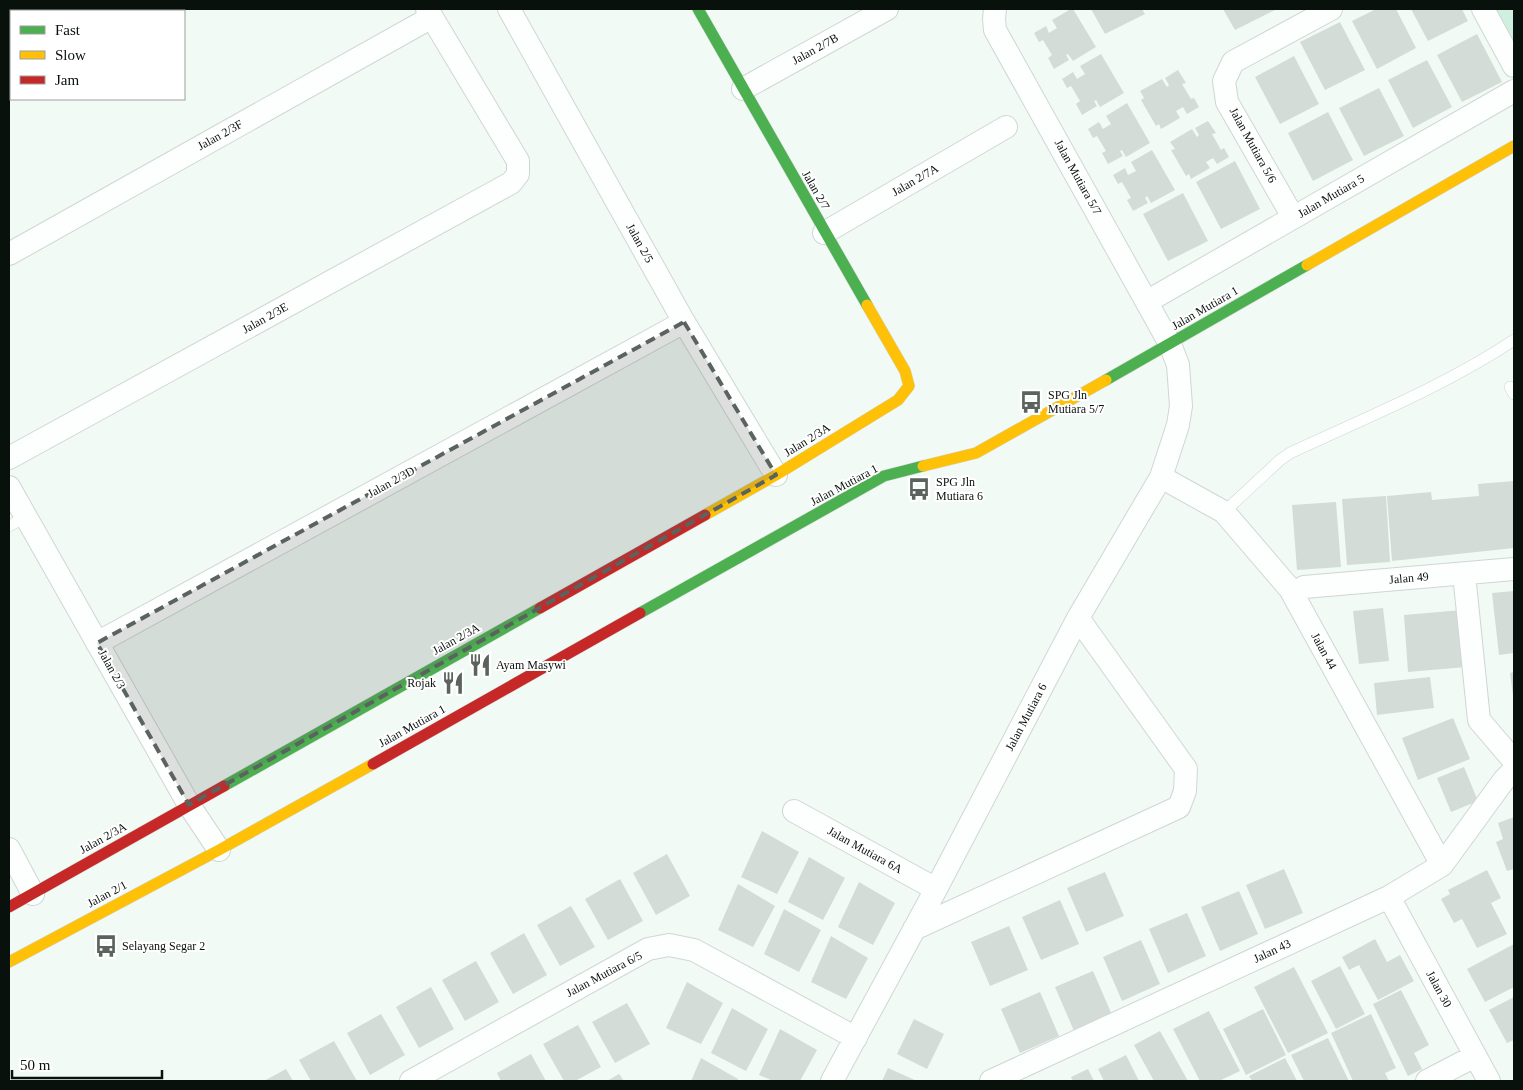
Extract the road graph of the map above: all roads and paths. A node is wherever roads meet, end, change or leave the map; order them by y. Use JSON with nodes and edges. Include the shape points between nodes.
{"nodes":[{"id":1,"x":508,"y":9,"type":"edge"},
{"id":2,"x":698,"y":9,"type":"edge"},
{"id":3,"x":887,"y":9,"type":"edge"},
{"id":4,"x":995,"y":9,"type":"edge"},
{"id":5,"x":1331,"y":9,"type":"edge"},
{"id":6,"x":1483,"y":9,"type":"edge"},
{"id":7,"x":429,"y":13,"type":"edge"},
{"id":8,"x":1514,"y":66,"type":"edge"},
{"id":9,"x":743,"y":89,"type":"junction"},
{"id":10,"x":1514,"y":91,"type":"edge"},
{"id":11,"x":1006,"y":127,"type":"dead end"},
{"id":12,"x":1514,"y":146,"type":"edge"},
{"id":13,"x":1294,"y":217,"type":"junction"},
{"id":14,"x":824,"y":233,"type":"junction"},
{"id":15,"x":9,"y":254,"type":"edge"},
{"id":16,"x":1148,"y":301,"type":"junction"},
{"id":17,"x":684,"y":322,"type":"junction"},
{"id":18,"x":1514,"y":340,"type":"edge"},
{"id":19,"x":1170,"y":344,"type":"junction"},
{"id":20,"x":909,"y":386,"type":"joint"},
{"id":21,"x":9,"y":458,"type":"edge"},
{"id":22,"x":776,"y":475,"type":"junction"},
{"id":23,"x":1161,"y":477,"type":"junction"},
{"id":24,"x":9,"y":487,"type":"edge"},
{"id":25,"x":1224,"y":512,"type":"junction"},
{"id":26,"x":17,"y":522,"type":"edge"},
{"id":27,"x":1514,"y":569,"type":"edge"},
{"id":28,"x":1464,"y":574,"type":"junction"},
{"id":29,"x":1304,"y":587,"type":"dead end"},
{"id":30,"x":1078,"y":618,"type":"junction"},
{"id":31,"x":97,"y":643,"type":"junction"},
{"id":32,"x":1514,"y":761,"type":"edge"},
{"id":33,"x":1514,"y":770,"type":"edge"},
{"id":34,"x":189,"y":806,"type":"junction"},
{"id":35,"x":794,"y":812,"type":"dead end"},
{"id":36,"x":9,"y":850,"type":"edge"},
{"id":37,"x":219,"y":850,"type":"junction"},
{"id":38,"x":1442,"y":866,"type":"junction"},
{"id":39,"x":936,"y":889,"type":"junction"},
{"id":40,"x":33,"y":894,"type":"junction"},
{"id":41,"x":1389,"y":897,"type":"junction"},
{"id":42,"x":9,"y":907,"type":"edge"},
{"id":43,"x":914,"y":929,"type":"junction"},
{"id":44,"x":9,"y":962,"type":"edge"},
{"id":45,"x":856,"y":1038,"type":"junction"},
{"id":46,"x":1475,"y":1056,"type":"junction"},
{"id":47,"x":411,"y":1081,"type":"edge"},
{"id":48,"x":832,"y":1081,"type":"edge"},
{"id":49,"x":991,"y":1081,"type":"edge"},
{"id":50,"x":1428,"y":1081,"type":"edge"},
{"id":51,"x":1489,"y":1081,"type":"edge"}],
"edges":[{"from":1,"to":17,"type":"street","name":"Jalan 2/5"},
{"from":2,"to":9,"type":"street","name":"Jalan 2/7"},
{"from":3,"to":9,"type":"street","name":"Jalan 2/7B"},
{"from":4,"to":16,"type":"street","name":"Jalan Mutiara 5/7","via":[[995,30]]},
{"from":5,"to":13,"type":"street","name":"Jalan Mutiara 5/6","via":[[1234,62],[1224,81],[1227,102]]},
{"from":6,"to":8,"type":"street"},
{"from":7,"to":15,"type":"street","name":"Jalan 2/3F"},
{"from":7,"to":21,"type":"street","name":"Jalan 2/3E","via":[[518,161],[518,174],[510,183]]},
{"from":9,"to":14,"type":"street","name":"Jalan 2/7"},
{"from":10,"to":13,"type":"street","name":"Jalan Mutiara 5"},
{"from":11,"to":14,"type":"street","name":"Jalan 2/7A"},
{"from":12,"to":19,"type":"street","name":"Jalan Mutiara 1"},
{"from":13,"to":16,"type":"street","name":"Jalan Mutiara 5"},
{"from":14,"to":20,"type":"street","name":"Jalan 2/7","via":[[905,371]]},
{"from":16,"to":19,"type":"street","name":"Jalan Mutiara 5/7"},
{"from":17,"to":22,"type":"street","name":"Jalan 2/5"},
{"from":17,"to":31,"type":"street","name":"Jalan 2/3D"},
{"from":18,"to":25,"type":"lane","via":[[1410,397],[1290,454]]},
{"from":19,"to":23,"type":"street","name":"Jalan Mutiara 6","via":[[1178,365],[1180,406],[1178,425]]},
{"from":19,"to":37,"type":"street","name":"Jalan Mutiara 1","via":[[976,453],[884,476]]},
{"from":20,"to":22,"type":"street","name":"Jalan 2/3A","via":[[898,400]]},
{"from":22,"to":34,"type":"street","name":"Jalan 2/3A"},
{"from":23,"to":25,"type":"street","name":"Jalan 44"},
{"from":23,"to":30,"type":"street","name":"Jalan Mutiara 6"},
{"from":24,"to":26,"type":"street","name":"Jalan 2/3"},
{"from":25,"to":38,"type":"street","name":"Jalan 44","via":[[1290,589]]},
{"from":26,"to":31,"type":"street","name":"Jalan 2/3"},
{"from":27,"to":28,"type":"street","name":"Jalan 49"},
{"from":28,"to":29,"type":"street","name":"Jalan 49"},
{"from":28,"to":32,"type":"street","via":[[1479,720]]},
{"from":30,"to":39,"type":"street","name":"Jalan Mutiara 6"},
{"from":30,"to":43,"type":"street","via":[[1186,769],[1185,791],[1178,807]]},
{"from":31,"to":34,"type":"street","name":"Jalan 2/3"},
{"from":33,"to":38,"type":"street","name":"Jalan 43"},
{"from":34,"to":37,"type":"street","name":"Jalan 2/3"},
{"from":34,"to":40,"type":"street","name":"Jalan 2/3A"},
{"from":35,"to":39,"type":"street","name":"Jalan Mutiara 6A"},
{"from":36,"to":40,"type":"street"},
{"from":37,"to":44,"type":"street","name":"Jalan 2/1"},
{"from":38,"to":41,"type":"street","name":"Jalan 43"},
{"from":39,"to":43,"type":"street","name":"Jalan Mutiara 6"},
{"from":40,"to":42,"type":"street","name":"Jalan 2/3A"},
{"from":41,"to":46,"type":"street","name":"Jalan 30"},
{"from":41,"to":49,"type":"street","name":"Jalan 43"},
{"from":43,"to":45,"type":"street","name":"Jalan Mutiara 6"},
{"from":45,"to":47,"type":"street","name":"Jalan Mutiara 6/5","via":[[694,950],[669,945],[648,949]]},
{"from":45,"to":48,"type":"street","name":"Jalan Mutiara 6"},
{"from":46,"to":50,"type":"street"},
{"from":46,"to":51,"type":"street","name":"Jalan 30"}]}
